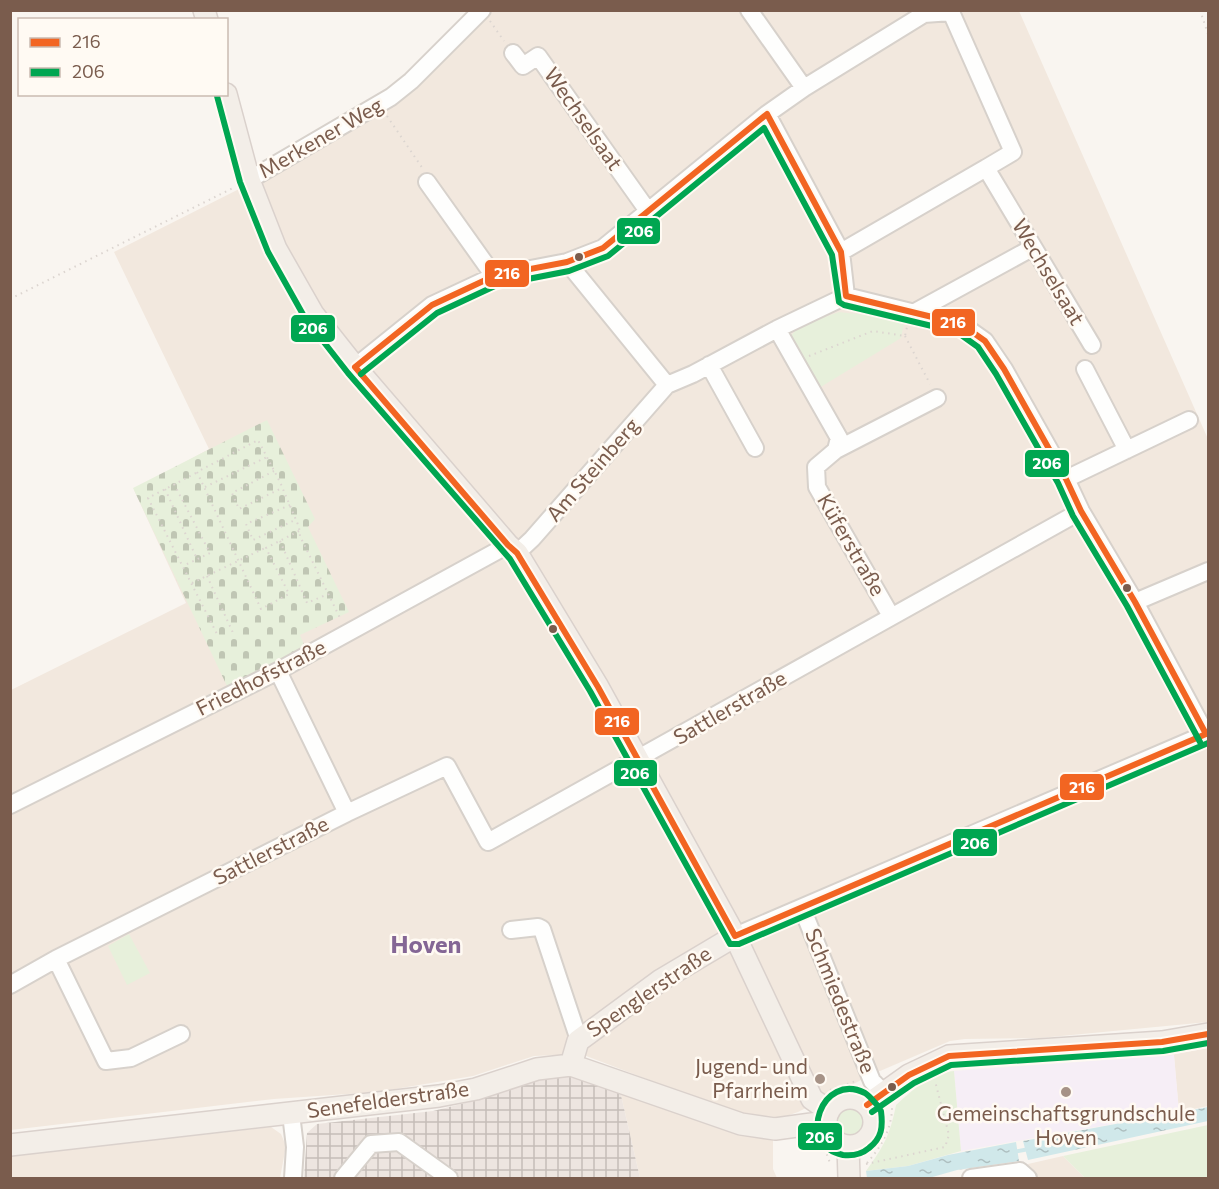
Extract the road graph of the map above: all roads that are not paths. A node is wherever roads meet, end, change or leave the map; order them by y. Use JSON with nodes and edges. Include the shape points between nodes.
{"nodes":[{"id":1,"x":749,"y":10,"type":"edge"},
{"id":2,"x":481,"y":11,"type":"edge"},
{"id":3,"x":923,"y":12,"type":"edge"},
{"id":4,"x":513,"y":53,"type":"road end"},
{"id":5,"x":804,"y":88,"type":"junction"},
{"id":6,"x":227,"y":96,"type":"edge"},
{"id":7,"x":767,"y":114,"type":"junction"},
{"id":8,"x":986,"y":168,"type":"junction"},
{"id":9,"x":249,"y":180,"type":"junction"},
{"id":10,"x":427,"y":182,"type":"road end"},
{"id":11,"x":648,"y":211,"type":"junction"},
{"id":12,"x":1032,"y":248,"type":"junction"},
{"id":13,"x":841,"y":252,"type":"junction"},
{"id":14,"x":567,"y":262,"type":"junction"},
{"id":15,"x":494,"y":276,"type":"junction"},
{"id":16,"x":846,"y":296,"type":"junction"},
{"id":17,"x":913,"y":312,"type":"junction"},
{"id":18,"x":777,"y":328,"type":"junction"},
{"id":19,"x":1092,"y":345,"type":"dead end"},
{"id":20,"x":709,"y":365,"type":"junction"},
{"id":21,"x":355,"y":367,"type":"junction"},
{"id":22,"x":1085,"y":369,"type":"dead end"},
{"id":23,"x":667,"y":385,"type":"junction"},
{"id":24,"x":937,"y":399,"type":"road end"},
{"id":25,"x":1189,"y":420,"type":"dead end"},
{"id":26,"x":755,"y":448,"type":"dead end"},
{"id":27,"x":836,"y":450,"type":"junction"},
{"id":28,"x":1127,"y":450,"type":"junction"},
{"id":29,"x":1065,"y":479,"type":"junction"},
{"id":30,"x":1081,"y":511,"type":"junction"},
{"id":31,"x":512,"y":549,"type":"junction"},
{"id":32,"x":1209,"y":571,"type":"edge"},
{"id":33,"x":1135,"y":602,"type":"junction"},
{"id":34,"x":891,"y":616,"type":"junction"},
{"id":35,"x":278,"y":671,"type":"junction"},
{"id":36,"x":1208,"y":735,"type":"edge"},
{"id":37,"x":638,"y":760,"type":"junction"},
{"id":38,"x":10,"y":805,"type":"edge"},
{"id":39,"x":347,"y":813,"type":"junction"},
{"id":40,"x":801,"y":908,"type":"junction"},
{"id":41,"x":511,"y":930,"type":"dead end"},
{"id":42,"x":735,"y":936,"type":"junction"},
{"id":43,"x":56,"y":959,"type":"junction"},
{"id":44,"x":10,"y":985,"type":"edge"},
{"id":45,"x":181,"y":1034,"type":"dead end"},
{"id":46,"x":1209,"y":1034,"type":"edge"},
{"id":47,"x":579,"y":1040,"type":"junction"},
{"id":48,"x":572,"y":1065,"type":"junction"},
{"id":49,"x":875,"y":1099,"type":"junction"},
{"id":50,"x":291,"y":1114,"type":"junction"},
{"id":51,"x":827,"y":1117,"type":"junction"},
{"id":52,"x":10,"y":1144,"type":"edge"},
{"id":53,"x":848,"y":1146,"type":"junction"},
{"id":54,"x":293,"y":1179,"type":"edge"},
{"id":55,"x":343,"y":1179,"type":"edge"},
{"id":56,"x":448,"y":1179,"type":"edge"},
{"id":57,"x":849,"y":1179,"type":"edge"},
{"id":58,"x":971,"y":1179,"type":"edge"},
{"id":59,"x":1028,"y":1179,"type":"edge"}],
"edges":[{"from":1,"to":5,"type":"street"},
{"from":2,"to":9,"type":"street","name":"Merkener Weg","via":[[411,81]]},
{"from":3,"to":5,"type":"street"},
{"from":3,"to":8,"type":"street","via":[[951,12],[1013,152]]},
{"from":4,"to":11,"type":"street","name":"Wechselsaat","via":[[523,66],[538,56]]},
{"from":5,"to":7,"type":"street"},
{"from":6,"to":9,"type":"main road"},
{"from":7,"to":11,"type":"street"},
{"from":7,"to":13,"type":"street"},
{"from":8,"to":12,"type":"street","name":"Wechselsaat"},
{"from":8,"to":13,"type":"street"},
{"from":9,"to":21,"type":"main road","via":[[276,249],[313,314]]},
{"from":10,"to":15,"type":"street"},
{"from":11,"to":14,"type":"street","via":[[603,248]]},
{"from":12,"to":17,"type":"street"},
{"from":12,"to":19,"type":"street","name":"Wechselsaat"},
{"from":13,"to":16,"type":"street"},
{"from":14,"to":15,"type":"street"},
{"from":14,"to":23,"type":"street"},
{"from":15,"to":21,"type":"street","via":[[432,305]]},
{"from":16,"to":17,"type":"street"},
{"from":16,"to":18,"type":"street","name":"Am Steinberg"},
{"from":17,"to":29,"type":"street","via":[[961,324],[985,341]]},
{"from":18,"to":20,"type":"street","name":"Am Steinberg"},
{"from":18,"to":27,"type":"street","via":[[839,438]]},
{"from":20,"to":23,"type":"street","name":"Am Steinberg"},
{"from":20,"to":26,"type":"street"},
{"from":21,"to":31,"type":"main road"},
{"from":22,"to":28,"type":"street"},
{"from":23,"to":31,"type":"street","name":"Am Steinberg","via":[[532,539]]},
{"from":24,"to":27,"type":"street","name":"Küferstraße"},
{"from":25,"to":28,"type":"street"},
{"from":27,"to":34,"type":"street","name":"Küferstraße","via":[[816,467],[817,487]]},
{"from":28,"to":29,"type":"street"},
{"from":29,"to":30,"type":"street"},
{"from":30,"to":33,"type":"street"},
{"from":30,"to":34,"type":"street","name":"Sattlerstraße"},
{"from":31,"to":35,"type":"street","name":"Friedhofstraße"},
{"from":31,"to":37,"type":"main road","via":[[598,687]]},
{"from":32,"to":33,"type":"street"},
{"from":33,"to":36,"type":"street"},
{"from":34,"to":37,"type":"street","name":"Sattlerstraße"},
{"from":35,"to":38,"type":"street","name":"Friedhofstraße"},
{"from":35,"to":39,"type":"street"},
{"from":36,"to":40,"type":"street","name":"Spenglerstraße"},
{"from":37,"to":39,"type":"street","name":"Sattlerstraße","via":[[488,842],[447,766]]},
{"from":37,"to":42,"type":"main road"},
{"from":39,"to":43,"type":"street","name":"Sattlerstraße"},
{"from":40,"to":42,"type":"street","name":"Spenglerstraße"},
{"from":40,"to":49,"type":"street","name":"Schmiedestraße","via":[[872,1080]]},
{"from":41,"to":47,"type":"street","via":[[542,929]]},
{"from":42,"to":47,"type":"main road","name":"Spenglerstraße","via":[[661,980]]},
{"from":42,"to":51,"type":"main road","via":[[812,1099]]},
{"from":43,"to":44,"type":"street","name":"Sattlerstraße"},
{"from":43,"to":45,"type":"street","via":[[106,1061],[130,1058]]},
{"from":46,"to":49,"type":"main road","via":[[1162,1042],[949,1056]]},
{"from":47,"to":48,"type":"main road","name":"Spenglerstraße"},
{"from":48,"to":50,"type":"main road","name":"Senefelderstraße","via":[[537,1069],[476,1089],[439,1096]]},
{"from":48,"to":51,"type":"main road","name":"Senefelderstraße","via":[[741,1124],[775,1129]]},
{"from":49,"to":51,"type":"main road","via":[[846,1098]]},
{"from":49,"to":53,"type":"main road","via":[[871,1134],[859,1144]]},
{"from":50,"to":52,"type":"main road","name":"Senefelderstraße"},
{"from":50,"to":54,"type":"street"},
{"from":51,"to":53,"type":"main road","via":[[831,1137]]},
{"from":53,"to":57,"type":"main road"},
{"from":55,"to":56,"type":"street","via":[[371,1144],[399,1142]]},
{"from":58,"to":59,"type":"street","via":[[1020,1171]]}]}
